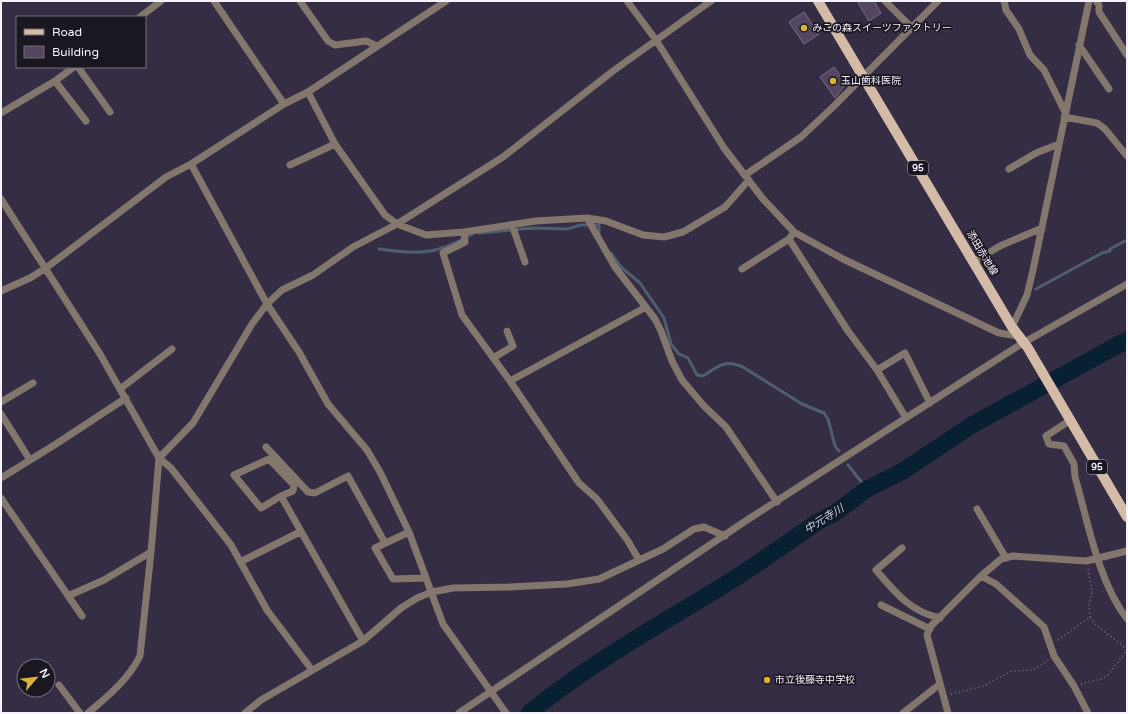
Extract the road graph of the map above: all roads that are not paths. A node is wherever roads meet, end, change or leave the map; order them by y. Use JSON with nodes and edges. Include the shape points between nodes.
{"nodes":[{"id":1,"x":161,"y":1,"type":"edge"},
{"id":2,"x":214,"y":1,"type":"edge"},
{"id":3,"x":300,"y":1,"type":"edge"},
{"id":4,"x":446,"y":1,"type":"edge"},
{"id":5,"x":627,"y":1,"type":"edge"},
{"id":6,"x":711,"y":1,"type":"edge"},
{"id":7,"x":818,"y":1,"type":"edge"},
{"id":8,"x":885,"y":1,"type":"edge"},
{"id":9,"x":938,"y":1,"type":"edge"},
{"id":10,"x":1004,"y":1,"type":"edge"},
{"id":11,"x":1089,"y":1,"type":"edge"},
{"id":12,"x":1096,"y":1,"type":"edge"},
{"id":13,"x":141,"y":16,"type":"edge"},
{"id":14,"x":911,"y":27,"type":"junction"},
{"id":15,"x":656,"y":40,"type":"junction"},
{"id":16,"x":377,"y":46,"type":"junction"},
{"id":17,"x":1079,"y":46,"type":"junction"},
{"id":18,"x":1127,"y":55,"type":"edge"},
{"id":19,"x":73,"y":68,"type":"edge"},
{"id":20,"x":79,"y":68,"type":"edge"},
{"id":21,"x":863,"y":77,"type":"junction"},
{"id":22,"x":55,"y":81,"type":"junction"},
{"id":23,"x":1109,"y":89,"type":"dead end"},
{"id":24,"x":308,"y":92,"type":"junction"},
{"id":25,"x":284,"y":104,"type":"junction"},
{"id":26,"x":110,"y":112,"type":"dead end"},
{"id":27,"x":1,"y":113,"type":"edge"},
{"id":28,"x":1065,"y":115,"type":"junction"},
{"id":29,"x":86,"y":121,"type":"dead end"},
{"id":30,"x":335,"y":144,"type":"junction"},
{"id":31,"x":1059,"y":144,"type":"junction"},
{"id":32,"x":1127,"y":156,"type":"edge"},
{"id":33,"x":191,"y":164,"type":"junction"},
{"id":34,"x":290,"y":165,"type":"dead end"},
{"id":35,"x":1009,"y":169,"type":"dead end"},
{"id":36,"x":747,"y":178,"type":"junction"},
{"id":37,"x":1,"y":198,"type":"edge"},
{"id":38,"x":587,"y":218,"type":"junction"},
{"id":39,"x":397,"y":224,"type":"junction"},
{"id":40,"x":512,"y":224,"type":"junction"},
{"id":41,"x":1042,"y":228,"type":"junction"},
{"id":42,"x":464,"y":232,"type":"junction"},
{"id":43,"x":792,"y":236,"type":"junction"},
{"id":44,"x":525,"y":262,"type":"dead end"},
{"id":45,"x":973,"y":262,"type":"junction"},
{"id":46,"x":46,"y":268,"type":"junction"},
{"id":47,"x":742,"y":268,"type":"dead end"},
{"id":48,"x":1127,"y":284,"type":"edge"},
{"id":49,"x":1,"y":291,"type":"edge"},
{"id":50,"x":267,"y":304,"type":"junction"},
{"id":51,"x":646,"y":307,"type":"junction"},
{"id":52,"x":507,"y":331,"type":"dead end"},
{"id":53,"x":1020,"y":338,"type":"junction"},
{"id":54,"x":172,"y":349,"type":"dead end"},
{"id":55,"x":493,"y":358,"type":"junction"},
{"id":56,"x":878,"y":370,"type":"junction"},
{"id":57,"x":510,"y":381,"type":"junction"},
{"id":58,"x":33,"y":383,"type":"dead end"},
{"id":59,"x":120,"y":389,"type":"junction"},
{"id":60,"x":126,"y":398,"type":"junction"},
{"id":61,"x":1,"y":402,"type":"edge"},
{"id":62,"x":930,"y":403,"type":"junction"},
{"id":63,"x":1,"y":414,"type":"edge"},
{"id":64,"x":906,"y":418,"type":"junction"},
{"id":65,"x":1068,"y":419,"type":"junction"},
{"id":66,"x":266,"y":447,"type":"dead end"},
{"id":67,"x":159,"y":458,"type":"junction"},
{"id":68,"x":30,"y":460,"type":"junction"},
{"id":69,"x":1,"y":478,"type":"edge"},
{"id":70,"x":280,"y":496,"type":"junction"},
{"id":71,"x":1,"y":498,"type":"edge"},
{"id":72,"x":777,"y":502,"type":"junction"},
{"id":73,"x":977,"y":509,"type":"dead end"},
{"id":74,"x":1127,"y":517,"type":"edge"},
{"id":75,"x":300,"y":532,"type":"junction"},
{"id":76,"x":408,"y":532,"type":"junction"},
{"id":77,"x":725,"y":536,"type":"junction"},
{"id":78,"x":385,"y":543,"type":"junction"},
{"id":79,"x":902,"y":548,"type":"dead end"},
{"id":80,"x":1127,"y":551,"type":"edge"},
{"id":81,"x":151,"y":552,"type":"junction"},
{"id":82,"x":1006,"y":558,"type":"junction"},
{"id":83,"x":1098,"y":559,"type":"junction"},
{"id":84,"x":640,"y":560,"type":"junction"},
{"id":85,"x":240,"y":562,"type":"junction"},
{"id":86,"x":980,"y":576,"type":"junction"},
{"id":87,"x":426,"y":578,"type":"junction"},
{"id":88,"x":432,"y":592,"type":"junction"},
{"id":89,"x":68,"y":596,"type":"junction"},
{"id":90,"x":880,"y":605,"type":"dead end"},
{"id":91,"x":82,"y":616,"type":"dead end"},
{"id":92,"x":940,"y":618,"type":"junction"},
{"id":93,"x":1127,"y":619,"type":"edge"},
{"id":94,"x":930,"y":629,"type":"junction"},
{"id":95,"x":363,"y":641,"type":"junction"},
{"id":96,"x":312,"y":670,"type":"junction"},
{"id":97,"x":940,"y":684,"type":"junction"},
{"id":98,"x":59,"y":685,"type":"dead end"},
{"id":99,"x":490,"y":691,"type":"junction"},
{"id":100,"x":80,"y":713,"type":"edge"},
{"id":101,"x":88,"y":713,"type":"edge"},
{"id":102,"x":245,"y":713,"type":"edge"},
{"id":103,"x":459,"y":713,"type":"edge"},
{"id":104,"x":506,"y":713,"type":"edge"},
{"id":105,"x":902,"y":713,"type":"edge"},
{"id":106,"x":948,"y":713,"type":"edge"},
{"id":107,"x":1088,"y":713,"type":"edge"}],
"edges":[{"from":1,"to":13,"type":"street"},
{"from":2,"to":25,"type":"street"},
{"from":3,"to":16,"type":"street","via":[[328,41],[335,45],[366,42]]},
{"from":4,"to":16,"type":"street"},
{"from":5,"to":15,"type":"street"},
{"from":6,"to":15,"type":"street"},
{"from":7,"to":21,"type":"main road","name":"添田赤池線","number":"95"},
{"from":8,"to":14,"type":"street"},
{"from":9,"to":14,"type":"street"},
{"from":10,"to":28,"type":"street","via":[[1006,10],[1019,29],[1030,55],[1044,70]]},
{"from":11,"to":17,"type":"street"},
{"from":12,"to":18,"type":"street","via":[[1099,12]]},
{"from":14,"to":21,"type":"street"},
{"from":15,"to":36,"type":"street","via":[[724,148]]},
{"from":15,"to":39,"type":"street","via":[[503,157]]},
{"from":16,"to":24,"type":"street"},
{"from":17,"to":23,"type":"street"},
{"from":17,"to":28,"type":"street"},
{"from":19,"to":22,"type":"street"},
{"from":20,"to":26,"type":"street"},
{"from":21,"to":36,"type":"street","via":[[801,138]]},
{"from":21,"to":45,"type":"main road","name":"添田赤池線","number":"95"},
{"from":22,"to":27,"type":"street"},
{"from":22,"to":29,"type":"street"},
{"from":24,"to":25,"type":"street"},
{"from":24,"to":30,"type":"street"},
{"from":25,"to":33,"type":"street"},
{"from":28,"to":31,"type":"street"},
{"from":28,"to":32,"type":"street","via":[[1097,123]]},
{"from":30,"to":34,"type":"street"},
{"from":30,"to":39,"type":"street","via":[[385,215]]},
{"from":31,"to":35,"type":"street","via":[[1036,153]]},
{"from":31,"to":41,"type":"street"},
{"from":33,"to":46,"type":"street","via":[[166,177]]},
{"from":33,"to":50,"type":"street"},
{"from":36,"to":38,"type":"street","via":[[725,207],[683,232],[664,237],[643,235],[606,221]]},
{"from":36,"to":43,"type":"street"},
{"from":37,"to":46,"type":"street"},
{"from":38,"to":40,"type":"street"},
{"from":38,"to":51,"type":"street","via":[[615,268]]},
{"from":39,"to":42,"type":"street","via":[[426,235]]},
{"from":39,"to":50,"type":"street","via":[[353,247],[313,275],[282,290]]},
{"from":40,"to":42,"type":"street"},
{"from":40,"to":44,"type":"street"},
{"from":41,"to":45,"type":"street","via":[[1000,246]]},
{"from":41,"to":53,"type":"street"},
{"from":42,"to":55,"type":"street","via":[[465,242],[443,253],[462,314]]},
{"from":43,"to":47,"type":"street"},
{"from":43,"to":53,"type":"street","via":[[999,334]]},
{"from":43,"to":56,"type":"street","via":[[848,331]]},
{"from":45,"to":53,"type":"main road","name":"添田赤池線","number":"95"},
{"from":46,"to":49,"type":"street"},
{"from":46,"to":59,"type":"street"},
{"from":48,"to":53,"type":"street"},
{"from":50,"to":67,"type":"street","via":[[252,324],[193,423]]},
{"from":50,"to":76,"type":"street","via":[[299,352],[328,404],[367,450]]},
{"from":51,"to":57,"type":"street"},
{"from":51,"to":72,"type":"street","via":[[661,330],[682,380],[726,427]]},
{"from":52,"to":55,"type":"street","via":[[513,346]]},
{"from":53,"to":62,"type":"street"},
{"from":53,"to":65,"type":"main road","name":"添田赤池線","number":"95"},
{"from":54,"to":59,"type":"street"},
{"from":55,"to":57,"type":"street"},
{"from":56,"to":62,"type":"street","via":[[905,353]]},
{"from":56,"to":64,"type":"street"},
{"from":57,"to":84,"type":"street","via":[[579,483],[596,499]]},
{"from":58,"to":61,"type":"street"},
{"from":59,"to":60,"type":"street"},
{"from":60,"to":67,"type":"street"},
{"from":60,"to":68,"type":"street"},
{"from":62,"to":64,"type":"street"},
{"from":63,"to":68,"type":"street"},
{"from":64,"to":72,"type":"street"},
{"from":65,"to":74,"type":"main road","name":"添田赤池線","number":"95"},
{"from":65,"to":83,"type":"street","via":[[1046,436],[1046,439],[1049,444],[1064,446],[1074,464]]},
{"from":66,"to":78,"type":"street","via":[[308,492],[315,493],[348,476]]},
{"from":67,"to":81,"type":"street"},
{"from":67,"to":85,"type":"street","via":[[171,468],[196,498],[231,545]]},
{"from":68,"to":69,"type":"street"},
{"from":70,"to":70,"type":"street","via":[[261,508],[234,475],[269,459],[294,485],[293,490]]},
{"from":70,"to":75,"type":"street"},
{"from":71,"to":89,"type":"street"},
{"from":72,"to":77,"type":"street"},
{"from":73,"to":82,"type":"street"},
{"from":75,"to":85,"type":"street"},
{"from":75,"to":95,"type":"street"},
{"from":76,"to":78,"type":"street"},
{"from":76,"to":87,"type":"street"},
{"from":77,"to":84,"type":"street","via":[[704,527],[694,529]]},
{"from":77,"to":99,"type":"street"},
{"from":78,"to":87,"type":"street","via":[[375,548],[393,579]]},
{"from":79,"to":92,"type":"street","via":[[876,570],[901,600],[926,615]]},
{"from":80,"to":83,"type":"street"},
{"from":81,"to":89,"type":"street","via":[[104,580]]},
{"from":81,"to":101,"type":"street","via":[[140,656],[134,668],[118,686]]},
{"from":82,"to":83,"type":"street","via":[[1013,556],[1088,561]]},
{"from":82,"to":86,"type":"street","via":[[1001,559]]},
{"from":83,"to":93,"type":"street","via":[[1112,594]]},
{"from":84,"to":88,"type":"street","via":[[599,579],[567,584],[453,588]]},
{"from":85,"to":96,"type":"street","via":[[267,610]]},
{"from":86,"to":92,"type":"street"},
{"from":86,"to":107,"type":"street","via":[[996,584],[1044,627],[1054,656]]},
{"from":87,"to":88,"type":"street"},
{"from":88,"to":95,"type":"street","via":[[401,608]]},
{"from":88,"to":99,"type":"street","via":[[443,624]]},
{"from":89,"to":91,"type":"street"},
{"from":90,"to":94,"type":"street"},
{"from":92,"to":94,"type":"street"},
{"from":94,"to":97,"type":"street","via":[[927,635]]},
{"from":95,"to":96,"type":"street"},
{"from":96,"to":102,"type":"street","via":[[261,700]]},
{"from":97,"to":105,"type":"street"},
{"from":97,"to":106,"type":"street"},
{"from":98,"to":100,"type":"street"},
{"from":99,"to":103,"type":"street"},
{"from":99,"to":104,"type":"street"}]}
